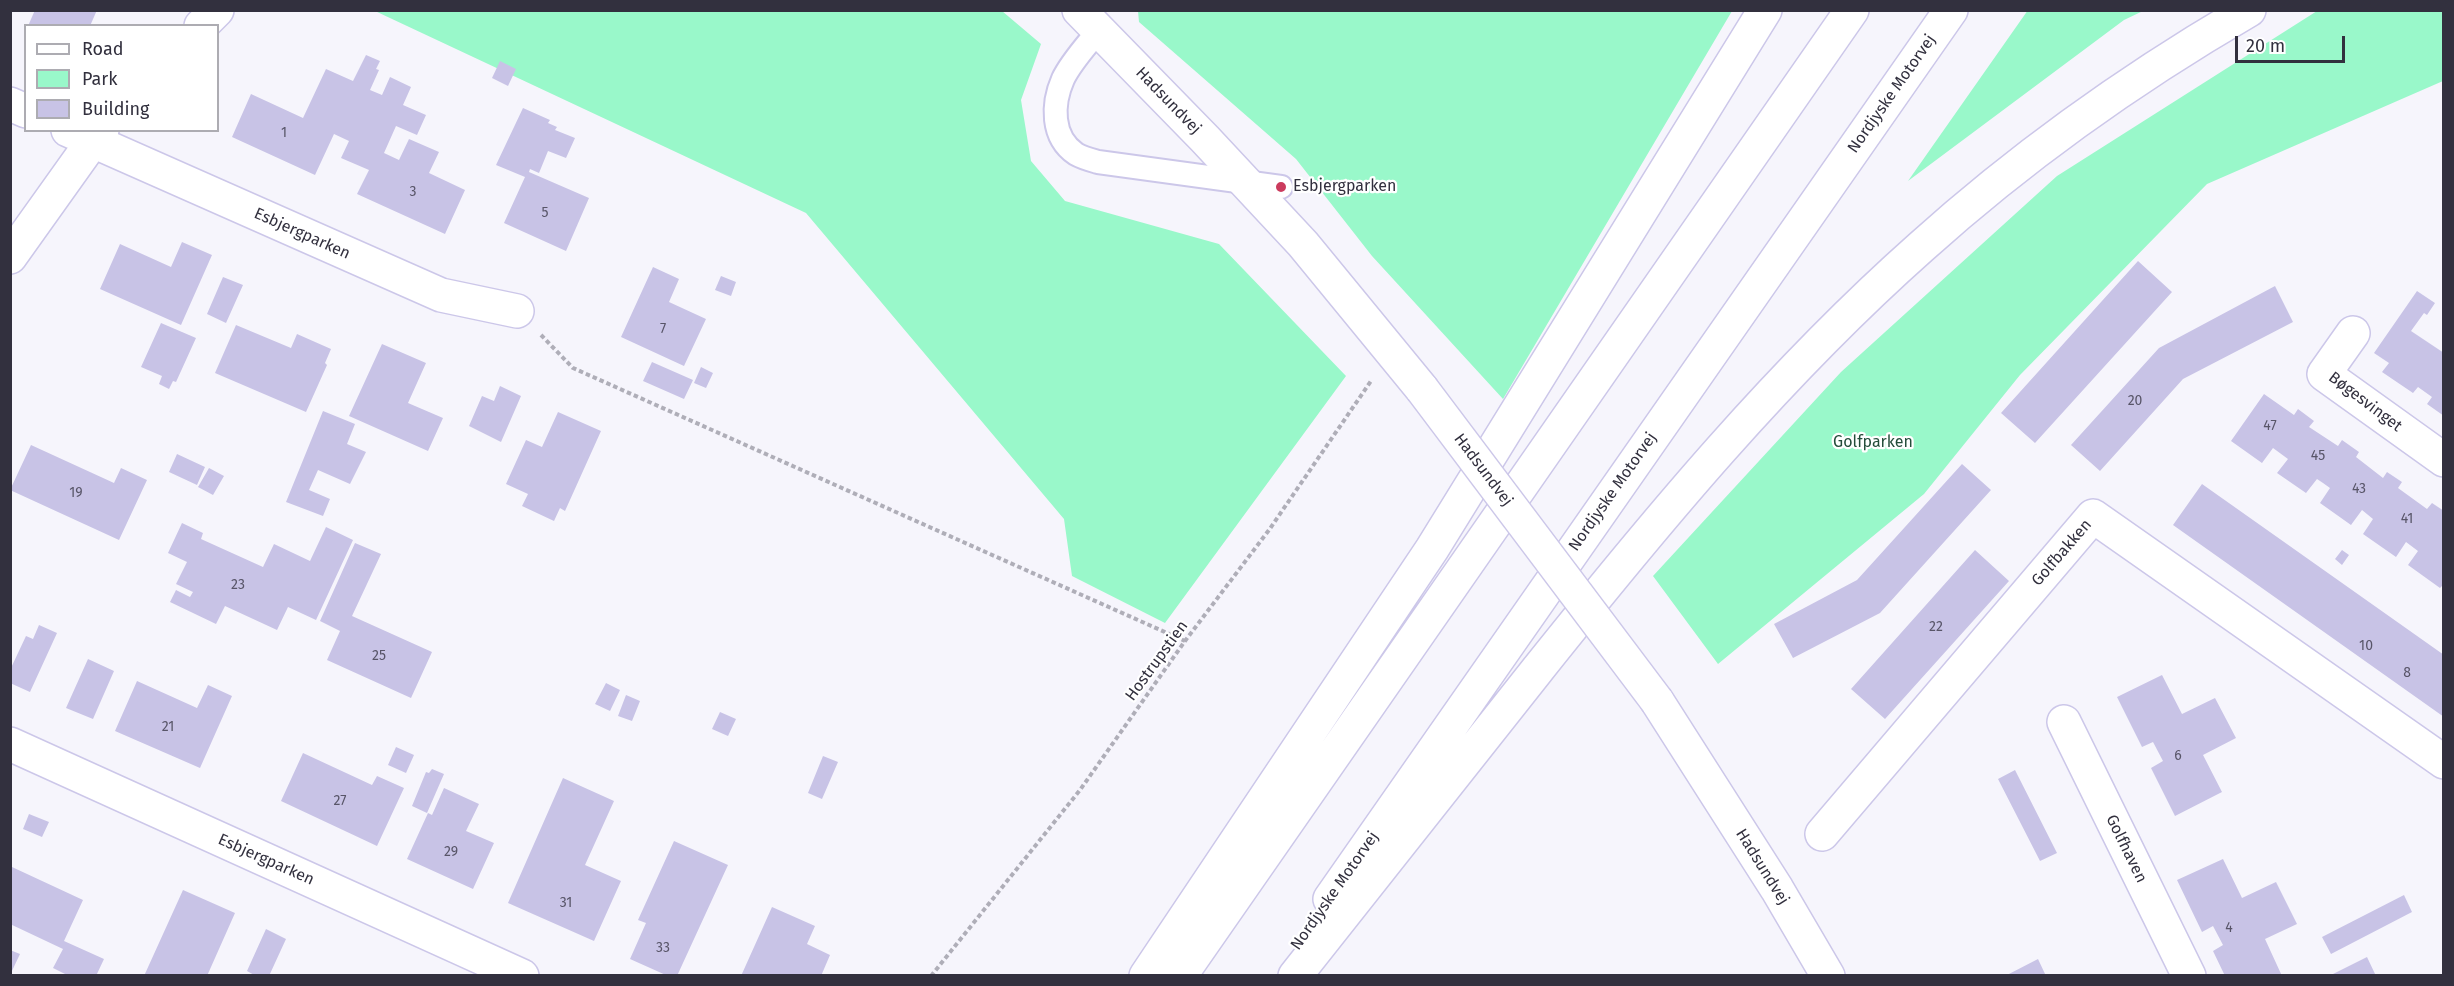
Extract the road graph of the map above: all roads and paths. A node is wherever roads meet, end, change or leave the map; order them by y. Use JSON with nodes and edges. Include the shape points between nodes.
{"nodes":[{"id":1,"x":217,"y":10,"type":"edge"},
{"id":2,"x":1765,"y":10,"type":"edge"},
{"id":3,"x":1852,"y":10,"type":"edge"},
{"id":4,"x":1951,"y":10,"type":"edge"},
{"id":5,"x":2249,"y":10,"type":"edge"},
{"id":6,"x":1089,"y":20,"type":"edge"},
{"id":7,"x":203,"y":24,"type":"edge"},
{"id":8,"x":10,"y":104,"type":"edge"},
{"id":9,"x":24,"y":110,"type":"edge"},
{"id":10,"x":87,"y":134,"type":"edge"},
{"id":11,"x":1281,"y":187,"type":"dead end"},
{"id":12,"x":10,"y":256,"type":"edge"},
{"id":13,"x":517,"y":311,"type":"joint"},
{"id":14,"x":2353,"y":333,"type":"dead end"},
{"id":15,"x":1391,"y":353,"type":"junction"},
{"id":16,"x":2444,"y":460,"type":"edge"},
{"id":17,"x":1185,"y":641,"type":"junction"},
{"id":18,"x":2064,"y":722,"type":"dead end"},
{"id":19,"x":10,"y":744,"type":"edge"},
{"id":20,"x":2444,"y":762,"type":"edge"},
{"id":21,"x":1822,"y":834,"type":"dead end"},
{"id":22,"x":522,"y":975,"type":"edge"},
{"id":23,"x":931,"y":975,"type":"edge"},
{"id":24,"x":1146,"y":975,"type":"edge"},
{"id":25,"x":1180,"y":975,"type":"edge"},
{"id":26,"x":1276,"y":975,"type":"edge"},
{"id":27,"x":1295,"y":975,"type":"edge"},
{"id":28,"x":1828,"y":975,"type":"edge"},
{"id":29,"x":2189,"y":975,"type":"edge"}],
"edges":[{"from":1,"to":7,"type":"main road"},
{"from":2,"to":24,"type":"main road","via":[[1432,549]]},
{"from":3,"to":25,"type":"main road"},
{"from":4,"to":26,"type":"main road","name":"Nordjyske Motorvej"},
{"from":5,"to":27,"type":"main road","via":[[2174,54],[2052,139],[1921,246],[1792,371],[1640,541]]},
{"from":6,"to":11,"type":"lane","via":[[1055,104],[1058,131],[1067,147],[1098,162]]},
{"from":6,"to":15,"type":"main road","name":"Hadsundvej","via":[[1303,244]]},
{"from":8,"to":9,"type":"main road"},
{"from":10,"to":12,"type":"main road","name":"Esbjergparken"},
{"from":10,"to":13,"type":"main road","name":"Esbjergparken","via":[[441,294]]},
{"from":13,"to":17,"type":"path","via":[[573,368]]},
{"from":14,"to":16,"type":"main road","name":"Bøgesvinget","via":[[2324,374]]},
{"from":15,"to":17,"type":"path","name":"Hostrupstien","via":[[1269,530]]},
{"from":15,"to":28,"type":"main road","name":"Hadsundvej","bridge":true,"via":[[1657,701]]},
{"from":17,"to":23,"type":"path","name":"Hostrupstien","via":[[1080,790]]},
{"from":18,"to":29,"type":"main road","name":"Golfhaven"},
{"from":19,"to":22,"type":"main road","name":"Esbjergparken"},
{"from":20,"to":21,"type":"main road","name":"Golfbakken","via":[[2093,516]]}]}
